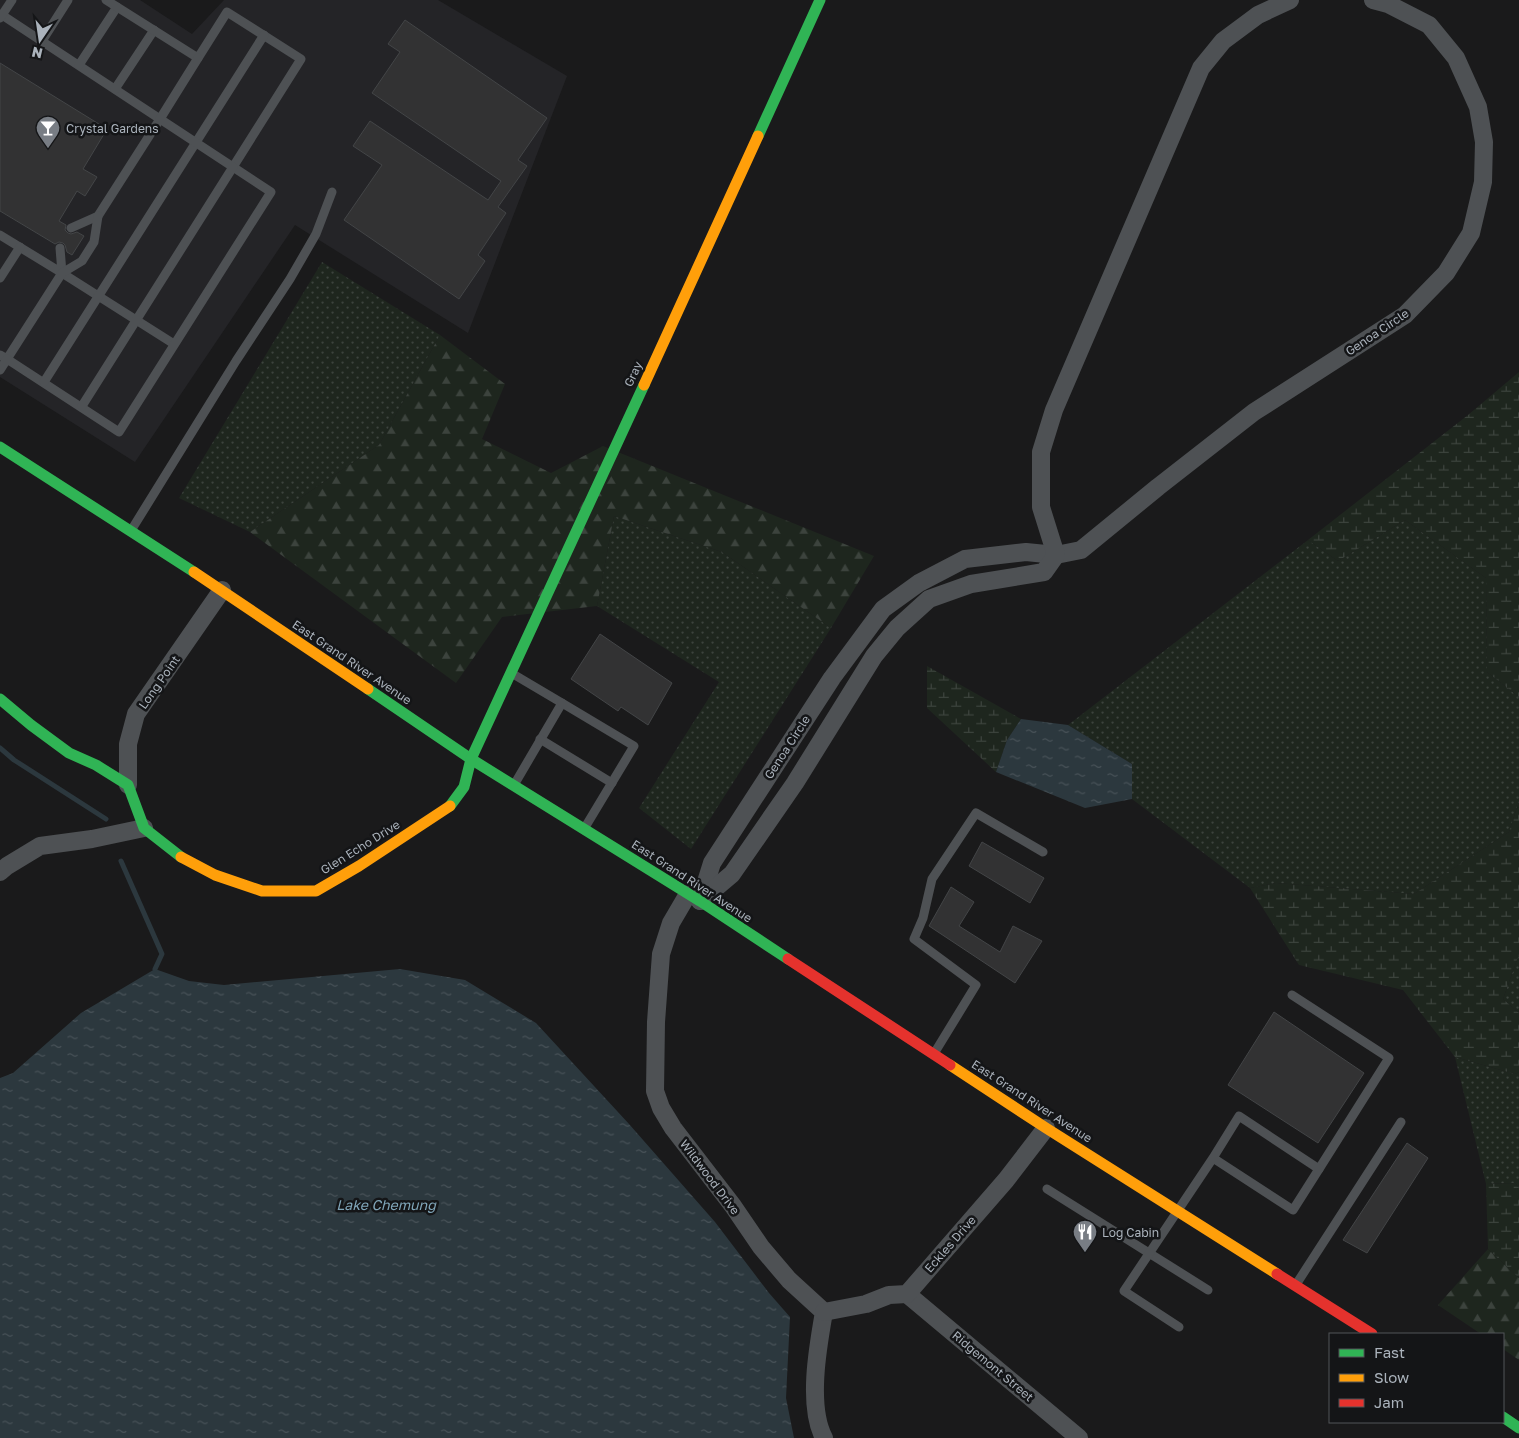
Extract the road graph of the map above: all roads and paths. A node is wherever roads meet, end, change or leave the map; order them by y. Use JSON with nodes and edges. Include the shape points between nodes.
{"nodes":[{"id":1,"x":12,"y":0,"type":"edge"},
{"id":2,"x":68,"y":0,"type":"edge"},
{"id":3,"x":106,"y":0,"type":"edge"},
{"id":4,"x":820,"y":0,"type":"edge"},
{"id":5,"x":1290,"y":0,"type":"edge"},
{"id":6,"x":1383,"y":1,"type":"edge"},
{"id":7,"x":117,"y":7,"type":"junction"},
{"id":8,"x":1,"y":16,"type":"edge"},
{"id":9,"x":154,"y":30,"type":"junction"},
{"id":10,"x":264,"y":35,"type":"junction"},
{"id":11,"x":42,"y":41,"type":"junction"},
{"id":12,"x":198,"y":58,"type":"junction"},
{"id":13,"x":79,"y":66,"type":"junction"},
{"id":14,"x":115,"y":89,"type":"junction"},
{"id":15,"x":160,"y":118,"type":"junction"},
{"id":16,"x":196,"y":142,"type":"junction"},
{"id":17,"x":233,"y":167,"type":"junction"},
{"id":18,"x":332,"y":192,"type":"dead end"},
{"id":19,"x":98,"y":216,"type":"junction"},
{"id":20,"x":71,"y":228,"type":"dead end"},
{"id":21,"x":0,"y":235,"type":"edge"},
{"id":22,"x":20,"y":247,"type":"junction"},
{"id":23,"x":60,"y":248,"type":"dead end"},
{"id":24,"x":62,"y":273,"type":"junction"},
{"id":25,"x":0,"y":278,"type":"edge"},
{"id":26,"x":98,"y":296,"type":"junction"},
{"id":27,"x":136,"y":320,"type":"junction"},
{"id":28,"x":174,"y":344,"type":"junction"},
{"id":29,"x":4,"y":357,"type":"edge"},
{"id":30,"x":0,"y":370,"type":"edge"},
{"id":31,"x":44,"y":382,"type":"junction"},
{"id":32,"x":82,"y":406,"type":"junction"},
{"id":33,"x":0,"y":447,"type":"edge"},
{"id":34,"x":130,"y":531,"type":"junction"},
{"id":35,"x":1056,"y":555,"type":"junction"},
{"id":36,"x":919,"y":583,"type":"junction"},
{"id":37,"x":222,"y":590,"type":"junction"},
{"id":38,"x":929,"y":599,"type":"junction"},
{"id":39,"x":512,"y":673,"type":"junction"},
{"id":40,"x":832,"y":678,"type":"junction"},
{"id":41,"x":852,"y":693,"type":"junction"},
{"id":42,"x":0,"y":699,"type":"edge"},
{"id":43,"x":562,"y":703,"type":"junction"},
{"id":44,"x":540,"y":739,"type":"junction"},
{"id":45,"x":471,"y":759,"type":"junction"},
{"id":46,"x":612,"y":782,"type":"junction"},
{"id":47,"x":128,"y":785,"type":"junction"},
{"id":48,"x":514,"y":785,"type":"junction"},
{"id":49,"x":742,"y":816,"type":"junction"},
{"id":50,"x":144,"y":828,"type":"junction"},
{"id":51,"x":584,"y":829,"type":"junction"},
{"id":52,"x":763,"y":830,"type":"junction"},
{"id":53,"x":1043,"y":852,"type":"dead end"},
{"id":54,"x":0,"y":872,"type":"edge"},
{"id":55,"x":694,"y":897,"type":"junction"},
{"id":56,"x":1292,"y":995,"type":"dead end"},
{"id":57,"x":934,"y":1055,"type":"junction"},
{"id":58,"x":1401,"y":1122,"type":"dead end"},
{"id":59,"x":1046,"y":1128,"type":"junction"},
{"id":60,"x":1213,"y":1158,"type":"junction"},
{"id":61,"x":1319,"y":1169,"type":"junction"},
{"id":62,"x":1047,"y":1189,"type":"dead end"},
{"id":63,"x":1178,"y":1210,"type":"junction"},
{"id":64,"x":1149,"y":1253,"type":"junction"},
{"id":65,"x":1295,"y":1286,"type":"junction"},
{"id":66,"x":1208,"y":1290,"type":"dead end"},
{"id":67,"x":906,"y":1294,"type":"junction"},
{"id":68,"x":824,"y":1312,"type":"junction"},
{"id":69,"x":1179,"y":1327,"type":"dead end"},
{"id":70,"x":1370,"y":1333,"type":"edge"},
{"id":71,"x":1504,"y":1418,"type":"edge"},
{"id":72,"x":1519,"y":1428,"type":"edge"},
{"id":73,"x":824,"y":1438,"type":"edge"},
{"id":74,"x":1080,"y":1438,"type":"edge"}],
"edges":[{"from":1,"to":8,"type":"lane"},
{"from":2,"to":11,"type":"lane"},
{"from":3,"to":7,"type":"lane"},
{"from":4,"to":39,"type":"main road","name":"Gray"},
{"from":5,"to":35,"type":"street","via":[[1258,15],[1223,41],[1201,68],[1054,410],[1041,452],[1041,507]]},
{"from":6,"to":35,"type":"street","name":"Genoa Circle","via":[[1429,25],[1456,58],[1478,107],[1484,142],[1483,182],[1471,233],[1446,273],[1405,315],[1254,412],[1081,550]]},
{"from":7,"to":9,"type":"lane"},
{"from":7,"to":13,"type":"lane"},
{"from":8,"to":11,"type":"lane"},
{"from":9,"to":12,"type":"lane"},
{"from":9,"to":14,"type":"lane"},
{"from":10,"to":12,"type":"lane","via":[[227,12]]},
{"from":10,"to":16,"type":"lane"},
{"from":10,"to":17,"type":"lane","via":[[302,59]]},
{"from":11,"to":13,"type":"lane"},
{"from":12,"to":15,"type":"lane"},
{"from":13,"to":14,"type":"lane"},
{"from":14,"to":15,"type":"lane"},
{"from":15,"to":16,"type":"lane"},
{"from":15,"to":19,"type":"lane"},
{"from":16,"to":17,"type":"lane"},
{"from":16,"to":26,"type":"lane"},
{"from":17,"to":27,"type":"lane"},
{"from":17,"to":28,"type":"lane","via":[[271,192]]},
{"from":18,"to":34,"type":"lane","via":[[316,234],[290,279]]},
{"from":19,"to":20,"type":"lane"},
{"from":19,"to":24,"type":"lane","via":[[94,242],[82,261]]},
{"from":21,"to":22,"type":"lane"},
{"from":22,"to":24,"type":"lane"},
{"from":22,"to":25,"type":"lane"},
{"from":23,"to":24,"type":"lane"},
{"from":24,"to":26,"type":"lane"},
{"from":24,"to":29,"type":"lane"},
{"from":26,"to":27,"type":"lane"},
{"from":26,"to":31,"type":"lane"},
{"from":27,"to":28,"type":"lane"},
{"from":27,"to":32,"type":"lane"},
{"from":28,"to":32,"type":"lane","via":[[119,432]]},
{"from":29,"to":30,"type":"lane"},
{"from":29,"to":31,"type":"lane"},
{"from":31,"to":32,"type":"lane"},
{"from":33,"to":34,"type":"main road","name":"East Grand River Avenue"},
{"from":34,"to":37,"type":"main road","name":"East Grand River Avenue"},
{"from":35,"to":36,"type":"street","name":"Genoa Circle","via":[[1026,552],[965,559]]},
{"from":35,"to":38,"type":"street","name":"Genoa Circle","via":[[1044,572],[970,584]]},
{"from":36,"to":38,"type":"street"},
{"from":36,"to":40,"type":"street","name":"Genoa Circle","via":[[883,609]]},
{"from":37,"to":45,"type":"main road","name":"East Grand River Avenue"},
{"from":37,"to":47,"type":"street","name":"Long Point","via":[[136,714],[128,744]]},
{"from":38,"to":41,"type":"street","name":"Genoa Circle","via":[[897,628]]},
{"from":39,"to":43,"type":"lane"},
{"from":39,"to":45,"type":"main road","name":"Gray"},
{"from":40,"to":41,"type":"street"},
{"from":40,"to":49,"type":"street","name":"Genoa Circle"},
{"from":41,"to":52,"type":"street","name":"Genoa Circle"},
{"from":42,"to":47,"type":"main road","via":[[69,753]]},
{"from":43,"to":44,"type":"lane"},
{"from":43,"to":46,"type":"lane","via":[[634,746]]},
{"from":44,"to":46,"type":"lane"},
{"from":44,"to":48,"type":"lane"},
{"from":45,"to":48,"type":"main road","name":"East Grand River Avenue"},
{"from":45,"to":50,"type":"main road","name":"Glen Echo Drive","via":[[464,787],[451,805],[316,891],[262,891],[215,875],[175,854]]},
{"from":46,"to":51,"type":"lane"},
{"from":47,"to":50,"type":"main road","name":"Glen Echo Drive"},
{"from":48,"to":51,"type":"main road","name":"East Grand River Avenue"},
{"from":49,"to":52,"type":"street"},
{"from":49,"to":55,"type":"street","name":"Genoa Circle"},
{"from":50,"to":54,"type":"street","via":[[40,846]]},
{"from":51,"to":55,"type":"main road","name":"East Grand River Avenue"},
{"from":52,"to":55,"type":"street","name":"Genoa Circle","via":[[732,874]]},
{"from":53,"to":57,"type":"lane","via":[[976,813],[932,879],[924,918],[914,939],[976,985]]},
{"from":55,"to":57,"type":"main road","name":"East Grand River Avenue"},
{"from":55,"to":68,"type":"street","name":"Wildwood Drive","via":[[671,923],[661,954],[655,1092],[673,1128],[761,1247],[789,1280]]},
{"from":56,"to":61,"type":"lane","via":[[1389,1058]]},
{"from":57,"to":59,"type":"main road","name":"East Grand River Avenue"},
{"from":58,"to":65,"type":"lane"},
{"from":59,"to":63,"type":"main road","name":"East Grand River Avenue"},
{"from":59,"to":67,"type":"street","name":"Eckles Drive","via":[[1006,1180]]},
{"from":60,"to":61,"type":"lane","via":[[1293,1210]]},
{"from":60,"to":61,"type":"lane","via":[[1239,1116]]},
{"from":60,"to":63,"type":"lane"},
{"from":62,"to":64,"type":"lane"},
{"from":63,"to":64,"type":"lane"},
{"from":63,"to":65,"type":"main road","name":"East Grand River Avenue"},
{"from":64,"to":66,"type":"lane"},
{"from":64,"to":69,"type":"lane","via":[[1124,1291]]},
{"from":65,"to":70,"type":"main road","name":"East Grand River Avenue"},
{"from":67,"to":68,"type":"street","via":[[889,1295],[866,1304]]},
{"from":67,"to":74,"type":"street","name":"Ridgemont Street"},
{"from":68,"to":73,"type":"street","via":[[815,1385],[820,1430]]},
{"from":71,"to":72,"type":"main road"}]}
